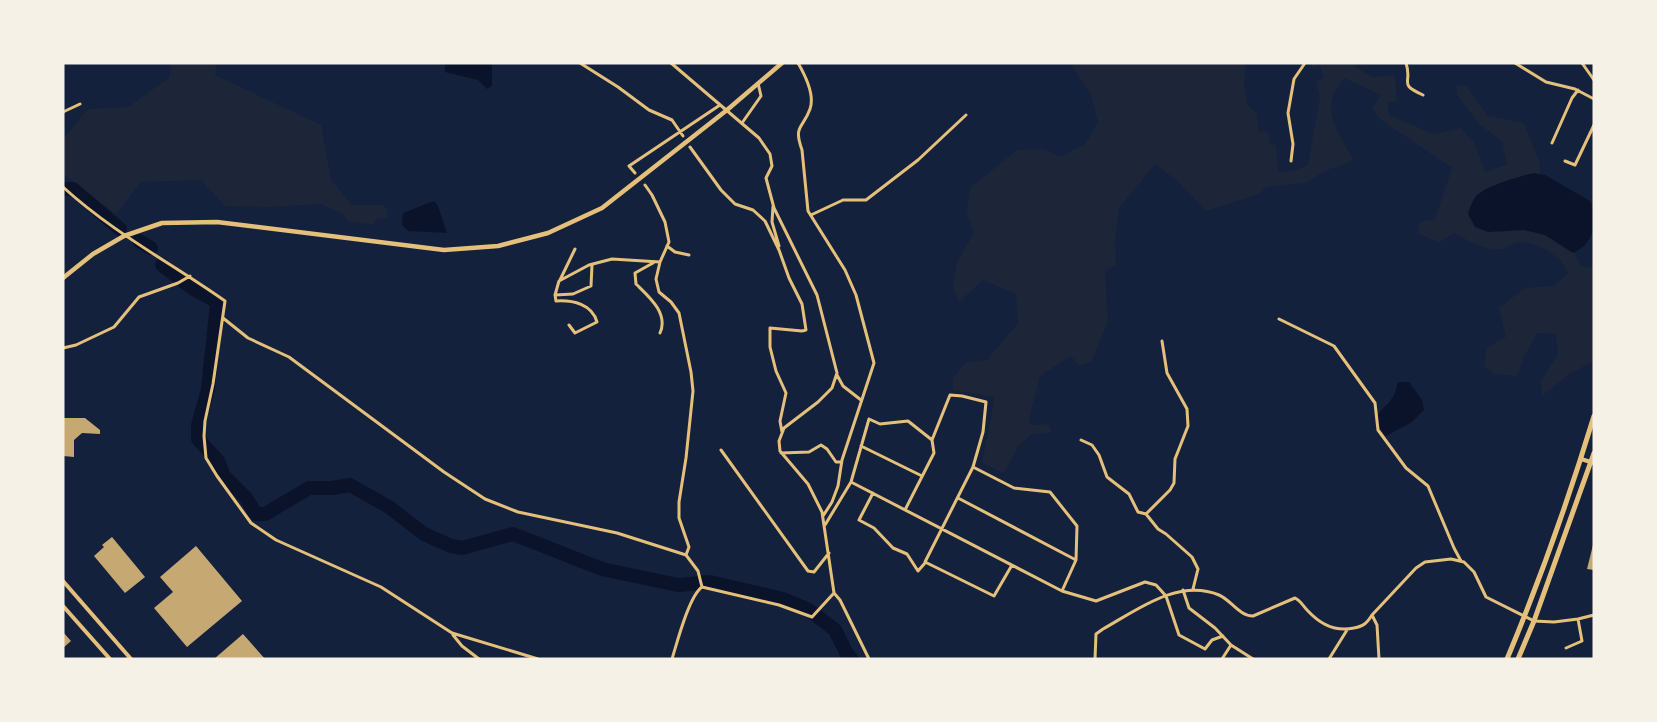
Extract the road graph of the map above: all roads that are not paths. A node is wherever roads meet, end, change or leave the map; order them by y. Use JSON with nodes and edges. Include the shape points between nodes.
{"nodes":[{"id":1,"x":580,"y":63,"type":"edge"},
{"id":2,"x":671,"y":63,"type":"edge"},
{"id":3,"x":782,"y":63,"type":"edge"},
{"id":4,"x":798,"y":63,"type":"edge"},
{"id":5,"x":1305,"y":63,"type":"edge"},
{"id":6,"x":1406,"y":63,"type":"edge"},
{"id":7,"x":1515,"y":63,"type":"edge"},
{"id":8,"x":1582,"y":63,"type":"edge"},
{"id":9,"x":1594,"y":80,"type":"edge"},
{"id":10,"x":758,"y":83,"type":"junction"},
{"id":11,"x":1578,"y":90,"type":"junction"},
{"id":12,"x":1423,"y":95,"type":"dead end"},
{"id":13,"x":1594,"y":99,"type":"edge"},
{"id":14,"x":80,"y":104,"type":"dead end"},
{"id":15,"x":720,"y":105,"type":"junction"},
{"id":16,"x":727,"y":110,"type":"junction"},
{"id":17,"x":63,"y":112,"type":"edge"},
{"id":18,"x":966,"y":115,"type":"dead end"},
{"id":19,"x":742,"y":123,"type":"junction"},
{"id":20,"x":1594,"y":124,"type":"edge"},
{"id":21,"x":680,"y":131,"type":"junction"},
{"id":22,"x":683,"y":136,"type":"dead end"},
{"id":23,"x":1552,"y":143,"type":"dead end"},
{"id":24,"x":690,"y":147,"type":"dead end"},
{"id":25,"x":1291,"y":161,"type":"dead end"},
{"id":26,"x":1565,"y":161,"type":"dead end"},
{"id":27,"x":635,"y":173,"type":"dead end"},
{"id":28,"x":645,"y":185,"type":"dead end"},
{"id":29,"x":63,"y":187,"type":"edge"},
{"id":30,"x":773,"y":204,"type":"junction"},
{"id":31,"x":811,"y":215,"type":"junction"},
{"id":32,"x":124,"y":236,"type":"junction"},
{"id":33,"x":667,"y":246,"type":"junction"},
{"id":34,"x":575,"y":249,"type":"dead end"},
{"id":35,"x":779,"y":250,"type":"junction"},
{"id":36,"x":689,"y":255,"type":"dead end"},
{"id":37,"x":654,"y":262,"type":"junction"},
{"id":38,"x":660,"y":262,"type":"junction"},
{"id":39,"x":592,"y":264,"type":"junction"},
{"id":40,"x":190,"y":276,"type":"junction"},
{"id":41,"x":63,"y":278,"type":"edge"},
{"id":42,"x":559,"y":281,"type":"junction"},
{"id":43,"x":555,"y":296,"type":"junction"},
{"id":44,"x":223,"y":318,"type":"junction"},
{"id":45,"x":1280,"y":319,"type":"dead end"},
{"id":46,"x":569,"y":325,"type":"dead end"},
{"id":47,"x":660,"y":333,"type":"dead end"},
{"id":48,"x":1162,"y":341,"type":"dead end"},
{"id":49,"x":63,"y":348,"type":"edge"},
{"id":50,"x":837,"y":375,"type":"junction"},
{"id":51,"x":861,"y":400,"type":"junction"},
{"id":52,"x":1594,"y":416,"type":"edge"},
{"id":53,"x":782,"y":434,"type":"junction"},
{"id":54,"x":932,"y":440,"type":"junction"},
{"id":55,"x":1081,"y":440,"type":"dead end"},
{"id":56,"x":861,"y":446,"type":"junction"},
{"id":57,"x":721,"y":450,"type":"dead end"},
{"id":58,"x":781,"y":453,"type":"junction"},
{"id":59,"x":1594,"y":453,"type":"edge"},
{"id":60,"x":1581,"y":459,"type":"junction"},
{"id":61,"x":841,"y":462,"type":"junction"},
{"id":62,"x":1593,"y":463,"type":"edge"},
{"id":63,"x":973,"y":467,"type":"junction"},
{"id":64,"x":922,"y":476,"type":"junction"},
{"id":65,"x":851,"y":482,"type":"junction"},
{"id":66,"x":873,"y":493,"type":"junction"},
{"id":67,"x":958,"y":498,"type":"junction"},
{"id":68,"x":905,"y":510,"type":"junction"},
{"id":69,"x":1146,"y":514,"type":"junction"},
{"id":70,"x":823,"y":516,"type":"junction"},
{"id":71,"x":825,"y":525,"type":"junction"},
{"id":72,"x":942,"y":529,"type":"junction"},
{"id":73,"x":829,"y":553,"type":"junction"},
{"id":74,"x":686,"y":555,"type":"junction"},
{"id":75,"x":1076,"y":560,"type":"junction"},
{"id":76,"x":925,"y":562,"type":"junction"},
{"id":77,"x":1462,"y":562,"type":"junction"},
{"id":78,"x":1012,"y":565,"type":"junction"},
{"id":79,"x":63,"y":581,"type":"edge"},
{"id":80,"x":702,"y":587,"type":"junction"},
{"id":81,"x":1193,"y":589,"type":"junction"},
{"id":82,"x":1183,"y":590,"type":"junction"},
{"id":83,"x":1062,"y":591,"type":"junction"},
{"id":84,"x":834,"y":593,"type":"junction"},
{"id":85,"x":1166,"y":596,"type":"junction"},
{"id":86,"x":63,"y":606,"type":"edge"},
{"id":87,"x":1372,"y":615,"type":"junction"},
{"id":88,"x":1594,"y":615,"type":"edge"},
{"id":89,"x":1524,"y":617,"type":"junction"},
{"id":90,"x":1578,"y":619,"type":"junction"},
{"id":91,"x":1534,"y":621,"type":"junction"},
{"id":92,"x":1347,"y":630,"type":"junction"},
{"id":93,"x":452,"y":633,"type":"junction"},
{"id":94,"x":1223,"y":636,"type":"junction"},
{"id":95,"x":1232,"y":645,"type":"junction"},
{"id":96,"x":1566,"y":648,"type":"dead end"},
{"id":97,"x":110,"y":659,"type":"edge"},
{"id":98,"x":131,"y":659,"type":"edge"},
{"id":99,"x":479,"y":659,"type":"edge"},
{"id":100,"x":538,"y":659,"type":"edge"},
{"id":101,"x":672,"y":659,"type":"edge"},
{"id":102,"x":869,"y":659,"type":"edge"},
{"id":103,"x":1095,"y":659,"type":"edge"},
{"id":104,"x":1222,"y":659,"type":"edge"},
{"id":105,"x":1253,"y":659,"type":"edge"},
{"id":106,"x":1329,"y":659,"type":"edge"},
{"id":107,"x":1379,"y":659,"type":"edge"},
{"id":108,"x":1507,"y":659,"type":"edge"},
{"id":109,"x":1518,"y":659,"type":"edge"}],
"edges":[{"from":1,"to":21,"type":"street","via":[[649,110],[672,120]]},
{"from":2,"to":15,"type":"street"},
{"from":3,"to":10,"type":"main road"},
{"from":4,"to":31,"type":"street","via":[[811,98],[810,109],[798,128]]},
{"from":5,"to":25,"type":"street","via":[[1294,79],[1288,113],[1293,144]]},
{"from":6,"to":12,"type":"street","via":[[1407,85]]},
{"from":7,"to":11,"type":"street","via":[[1546,82]]},
{"from":8,"to":9,"type":"street"},
{"from":10,"to":16,"type":"main road"},
{"from":10,"to":19,"type":"street","via":[[761,96]]},
{"from":11,"to":13,"type":"street"},
{"from":11,"to":23,"type":"street"},
{"from":14,"to":17,"type":"street"},
{"from":15,"to":16,"type":"street"},
{"from":15,"to":21,"type":"street"},
{"from":16,"to":19,"type":"street"},
{"from":16,"to":32,"type":"main road","via":[[602,208],[548,233],[498,246],[444,250],[193,221],[162,223]]},
{"from":18,"to":31,"type":"street","via":[[918,160],[866,200],[843,200]]},
{"from":19,"to":30,"type":"street","via":[[770,154],[772,166],[766,178]]},
{"from":20,"to":26,"type":"street","via":[[1575,165]]},
{"from":21,"to":22,"type":"street"},
{"from":21,"to":27,"type":"street","via":[[629,166]]},
{"from":24,"to":35,"type":"street","via":[[735,204],[753,210],[765,220]]},
{"from":28,"to":33,"type":"street","via":[[665,222]]},
{"from":29,"to":32,"type":"street"},
{"from":30,"to":35,"type":"street","via":[[772,222]]},
{"from":30,"to":50,"type":"street","via":[[817,295]]},
{"from":31,"to":51,"type":"street","via":[[845,270],[866,327],[874,363]]},
{"from":32,"to":40,"type":"street"},
{"from":32,"to":41,"type":"main road"},
{"from":33,"to":36,"type":"street"},
{"from":33,"to":38,"type":"street"},
{"from":34,"to":42,"type":"street"},
{"from":35,"to":53,"type":"street","via":[[802,304],[806,330],[770,328],[770,347],[786,393],[780,421]]},
{"from":37,"to":38,"type":"street"},
{"from":37,"to":39,"type":"street","via":[[612,259]]},
{"from":37,"to":47,"type":"street","via":[[635,273],[636,284],[660,313]]},
{"from":38,"to":74,"type":"street","via":[[656,279],[659,292],[679,313],[692,381],[679,502],[679,518],[689,547]]},
{"from":39,"to":42,"type":"street"},
{"from":39,"to":43,"type":"street","via":[[591,286]]},
{"from":40,"to":44,"type":"street","via":[[225,301]]},
{"from":40,"to":49,"type":"street","via":[[140,297],[114,327]]},
{"from":42,"to":43,"type":"street"},
{"from":43,"to":46,"type":"street","via":[[556,301],[585,306],[597,322],[575,333]]},
{"from":44,"to":74,"type":"street","via":[[248,338],[289,357],[485,499],[518,512],[617,533]]},
{"from":44,"to":93,"type":"street","via":[[204,436],[206,458],[223,485],[251,523],[276,540],[381,587]]},
{"from":45,"to":77,"type":"street","via":[[1334,346],[1375,403],[1377,430],[1406,468],[1428,486]]},
{"from":48,"to":69,"type":"street","via":[[1167,373],[1187,409],[1188,426],[1175,459],[1174,483]]},
{"from":50,"to":51,"type":"street","via":[[843,386]]},
{"from":50,"to":53,"type":"street","via":[[832,388],[784,428]]},
{"from":51,"to":61,"type":"street"},
{"from":52,"to":60,"type":"highway"},
{"from":53,"to":58,"type":"street"},
{"from":54,"to":56,"type":"street","via":[[908,421],[880,423],[869,419]]},
{"from":54,"to":63,"type":"street","via":[[950,395],[986,402]]},
{"from":54,"to":64,"type":"street","via":[[934,453]]},
{"from":55,"to":69,"type":"street","via":[[1092,445],[1107,477],[1128,494],[1138,512]]},
{"from":56,"to":64,"type":"street"},
{"from":56,"to":65,"type":"street"},
{"from":57,"to":73,"type":"street","via":[[808,571],[814,572]]},
{"from":58,"to":61,"type":"street","via":[[809,452],[821,445],[836,462]]},
{"from":58,"to":70,"type":"street","via":[[808,484]]},
{"from":59,"to":62,"type":"highway"},
{"from":60,"to":62,"type":"street"},
{"from":60,"to":89,"type":"highway"},
{"from":61,"to":70,"type":"street","via":[[838,486]]},
{"from":62,"to":91,"type":"highway"},
{"from":63,"to":67,"type":"street"},
{"from":63,"to":75,"type":"street","via":[[1014,488],[1050,492],[1077,526]]},
{"from":64,"to":68,"type":"street"},
{"from":65,"to":66,"type":"street"},
{"from":65,"to":71,"type":"street"},
{"from":66,"to":68,"type":"street"},
{"from":66,"to":76,"type":"street","via":[[859,520],[874,528],[893,548],[907,554],[918,571]]},
{"from":67,"to":72,"type":"street"},
{"from":67,"to":75,"type":"street"},
{"from":68,"to":72,"type":"street"},
{"from":69,"to":81,"type":"street","via":[[1192,557],[1198,569]]},
{"from":70,"to":71,"type":"street"},
{"from":71,"to":73,"type":"street"},
{"from":72,"to":76,"type":"street"},
{"from":72,"to":78,"type":"street"},
{"from":73,"to":84,"type":"street"},
{"from":74,"to":80,"type":"street","via":[[698,571]]},
{"from":75,"to":83,"type":"street"},
{"from":76,"to":78,"type":"street","via":[[994,596]]},
{"from":77,"to":87,"type":"street","via":[[1425,562]]},
{"from":77,"to":89,"type":"street","via":[[1474,573],[1486,597]]},
{"from":78,"to":83,"type":"street"},
{"from":79,"to":98,"type":"street"},
{"from":80,"to":84,"type":"street","via":[[812,617]]},
{"from":80,"to":101,"type":"street","via":[[697,590]]},
{"from":81,"to":82,"type":"street"},
{"from":81,"to":92,"type":"street","via":[[1219,595],[1247,616],[1295,598],[1321,624]]},
{"from":82,"to":85,"type":"street"},
{"from":82,"to":94,"type":"street","via":[[1189,608]]},
{"from":83,"to":85,"type":"street","via":[[1096,601],[1145,582],[1156,585]]},
{"from":84,"to":102,"type":"street"},
{"from":85,"to":94,"type":"street","via":[[1179,635],[1205,649],[1212,640]]},
{"from":85,"to":103,"type":"street","via":[[1096,634]]},
{"from":86,"to":97,"type":"street"},
{"from":87,"to":92,"type":"street","via":[[1367,623]]},
{"from":87,"to":107,"type":"street","via":[[1377,625]]},
{"from":88,"to":90,"type":"street"},
{"from":89,"to":91,"type":"street"},
{"from":89,"to":108,"type":"highway"},
{"from":90,"to":91,"type":"street"},
{"from":90,"to":96,"type":"street","via":[[1582,641]]},
{"from":91,"to":109,"type":"highway"},
{"from":92,"to":106,"type":"street"},
{"from":93,"to":99,"type":"street"},
{"from":93,"to":100,"type":"street"},
{"from":94,"to":95,"type":"street"},
{"from":95,"to":104,"type":"street"},
{"from":95,"to":105,"type":"street"}]}
